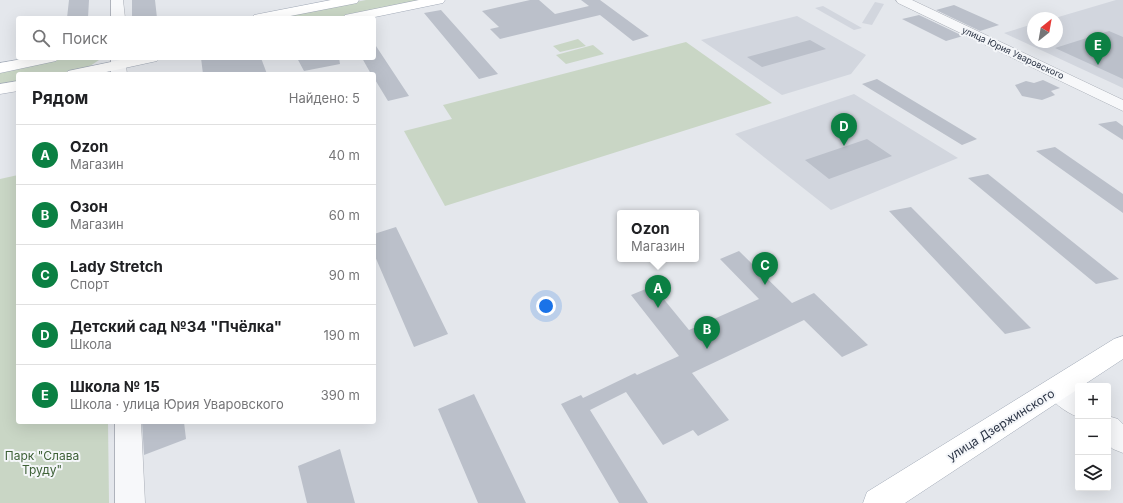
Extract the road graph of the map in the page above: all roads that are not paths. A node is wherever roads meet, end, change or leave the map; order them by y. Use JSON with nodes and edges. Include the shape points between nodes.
{"nodes":[{"id":1,"x":117,"y":0,"type":"edge"},
{"id":2,"x":352,"y":0,"type":"edge"},
{"id":3,"x":438,"y":0,"type":"edge"},
{"id":4,"x":902,"y":0,"type":"edge"},
{"id":5,"x":118,"y":16,"type":"edge"},
{"id":6,"x":269,"y":16,"type":"edge"},
{"id":7,"x":360,"y":16,"type":"edge"},
{"id":8,"x":41,"y":60,"type":"edge"},
{"id":9,"x":144,"y":60,"type":"edge"},
{"id":10,"x":118,"y":66,"type":"edge"},
{"id":11,"x":0,"y":68,"type":"edge"},
{"id":12,"x":85,"y":72,"type":"edge"},
{"id":13,"x":16,"y":86,"type":"edge"},
{"id":14,"x":0,"y":89,"type":"edge"},
{"id":15,"x":1123,"y":106,"type":"edge"},
{"id":16,"x":1123,"y":346,"type":"edge"},
{"id":17,"x":1068,"y":397,"type":"edge"},
{"id":18,"x":128,"y":424,"type":"edge"},
{"id":19,"x":1111,"y":430,"type":"edge"},
{"id":20,"x":1123,"y":440,"type":"edge"},
{"id":21,"x":130,"y":503,"type":"edge"},
{"id":22,"x":878,"y":503,"type":"edge"}],
"edges":[{"from":1,"to":5,"type":"street"},
{"from":2,"to":6,"type":"main road"},
{"from":3,"to":7,"type":"main road"},
{"from":4,"to":15,"type":"street","name":"улица Юрия Уваровского"},
{"from":8,"to":11,"type":"main road"},
{"from":9,"to":10,"type":"main road"},
{"from":10,"to":12,"type":"main road"},
{"from":13,"to":14,"type":"main road"},
{"from":16,"to":17,"type":"main road","name":"улица Дзержинского"},
{"from":17,"to":22,"type":"main road","name":"улица Дзержинского"},
{"from":18,"to":21,"type":"street"},
{"from":19,"to":20,"type":"street"}]}
